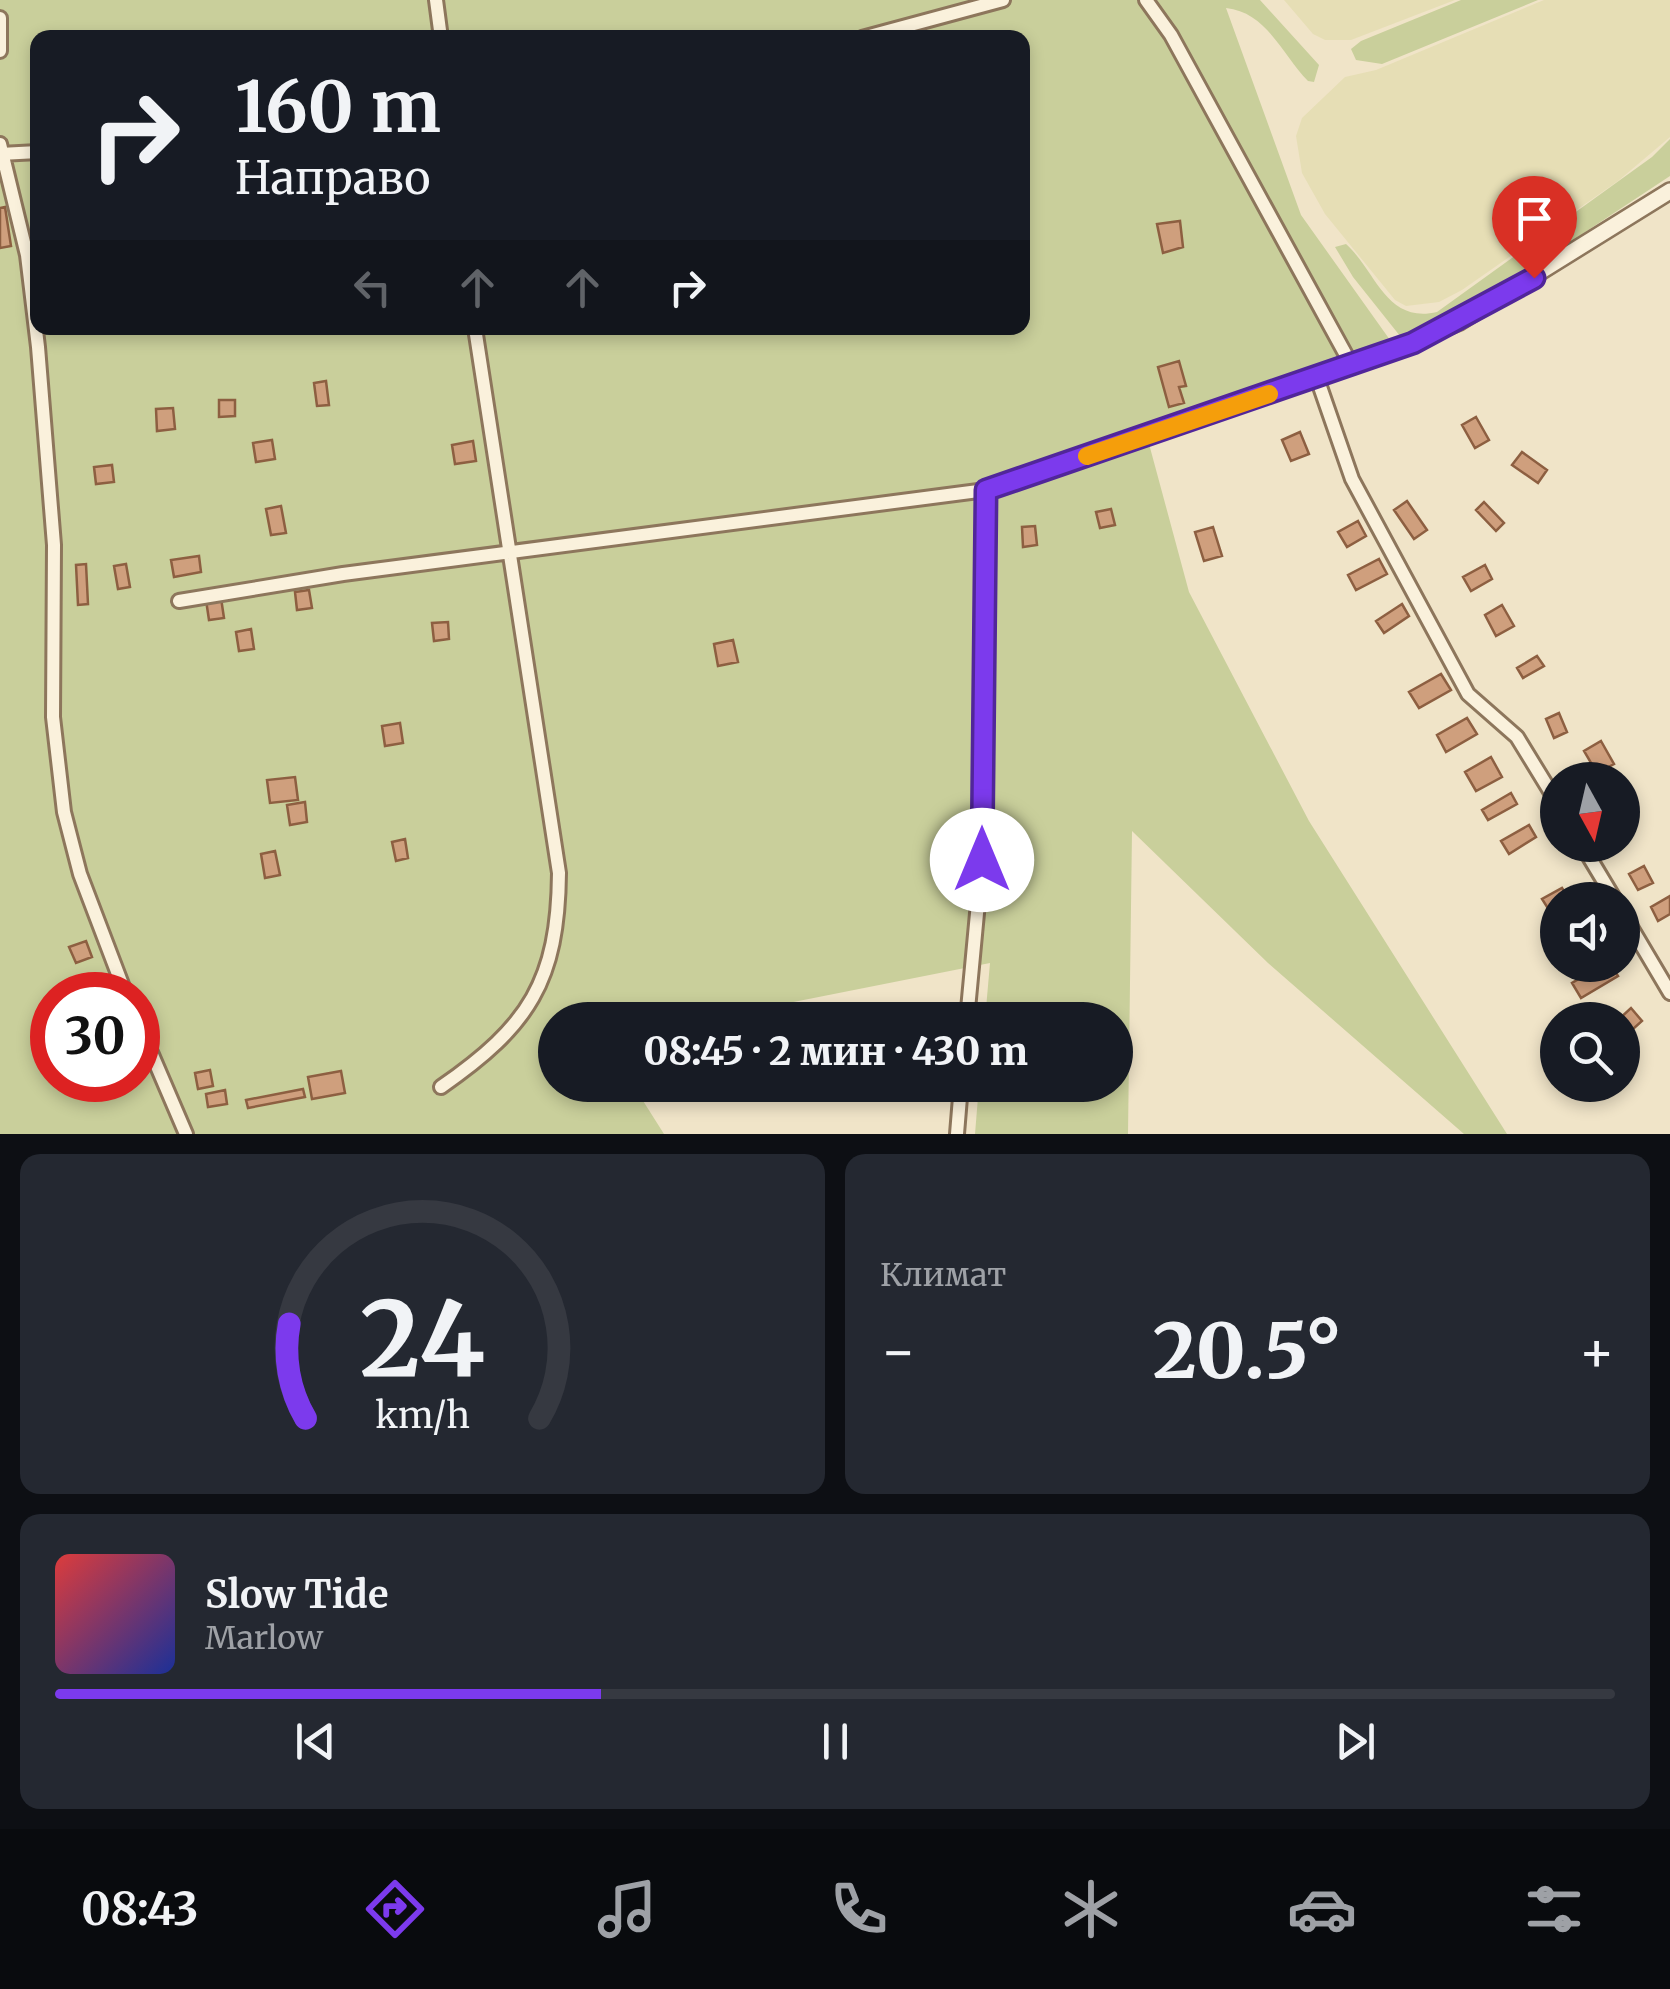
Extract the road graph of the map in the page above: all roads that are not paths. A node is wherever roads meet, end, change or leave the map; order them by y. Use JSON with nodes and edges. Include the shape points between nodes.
{"nodes":[{"id":1,"x":436,"y":0,"type":"edge"},
{"id":2,"x":1003,"y":0,"type":"edge"},
{"id":3,"x":1146,"y":0,"type":"edge"},
{"id":4,"x":0,"y":18,"type":"edge"},
{"id":5,"x":440,"y":30,"type":"edge"},
{"id":6,"x":892,"y":30,"type":"edge"},
{"id":7,"x":0,"y":50,"type":"edge"},
{"id":8,"x":2,"y":151,"type":"edge"},
{"id":9,"x":30,"y":152,"type":"edge"},
{"id":10,"x":1670,"y":191,"type":"edge"},
{"id":11,"x":30,"y":286,"type":"edge"},
{"id":12,"x":36,"y":335,"type":"edge"},
{"id":13,"x":476,"y":335,"type":"edge"},
{"id":14,"x":1352,"y":366,"type":"junction"},
{"id":15,"x":1318,"y":378,"type":"junction"},
{"id":16,"x":986,"y":490,"type":"junction"},
{"id":17,"x":508,"y":555,"type":"junction"},
{"id":18,"x":179,"y":600,"type":"dead end"},
{"id":19,"x":1540,"y":775,"type":"edge"},
{"id":20,"x":1640,"y":942,"type":"edge"},
{"id":21,"x":117,"y":972,"type":"edge"},
{"id":22,"x":1670,"y":993,"type":"edge"},
{"id":23,"x":969,"y":1002,"type":"edge"},
{"id":24,"x":160,"y":1073,"type":"edge"},
{"id":25,"x":441,"y":1087,"type":"dead end"},
{"id":26,"x":960,"y":1102,"type":"edge"},
{"id":27,"x":186,"y":1134,"type":"edge"},
{"id":28,"x":957,"y":1134,"type":"edge"}],
"edges":[{"from":1,"to":5,"type":"street"},
{"from":2,"to":6,"type":"street"},
{"from":3,"to":14,"type":"street","via":[[1172,35]]},
{"from":4,"to":7,"type":"street"},
{"from":8,"to":9,"type":"street"},
{"from":8,"to":11,"type":"street"},
{"from":10,"to":14,"type":"street","via":[[1474,314]]},
{"from":12,"to":21,"type":"street","via":[[54,545],[53,717],[64,812]]},
{"from":13,"to":17,"type":"street"},
{"from":14,"to":15,"type":"street"},
{"from":15,"to":16,"type":"street"},
{"from":15,"to":19,"type":"street","via":[[1352,479],[1468,694],[1517,737]]},
{"from":16,"to":17,"type":"street"},
{"from":16,"to":23,"type":"street","via":[[982,860]]},
{"from":17,"to":18,"type":"street"},
{"from":17,"to":25,"type":"street","via":[[559,873],[558,926],[533,1000],[491,1052]]},
{"from":20,"to":22,"type":"street"},
{"from":24,"to":27,"type":"street"},
{"from":26,"to":28,"type":"street"}]}
